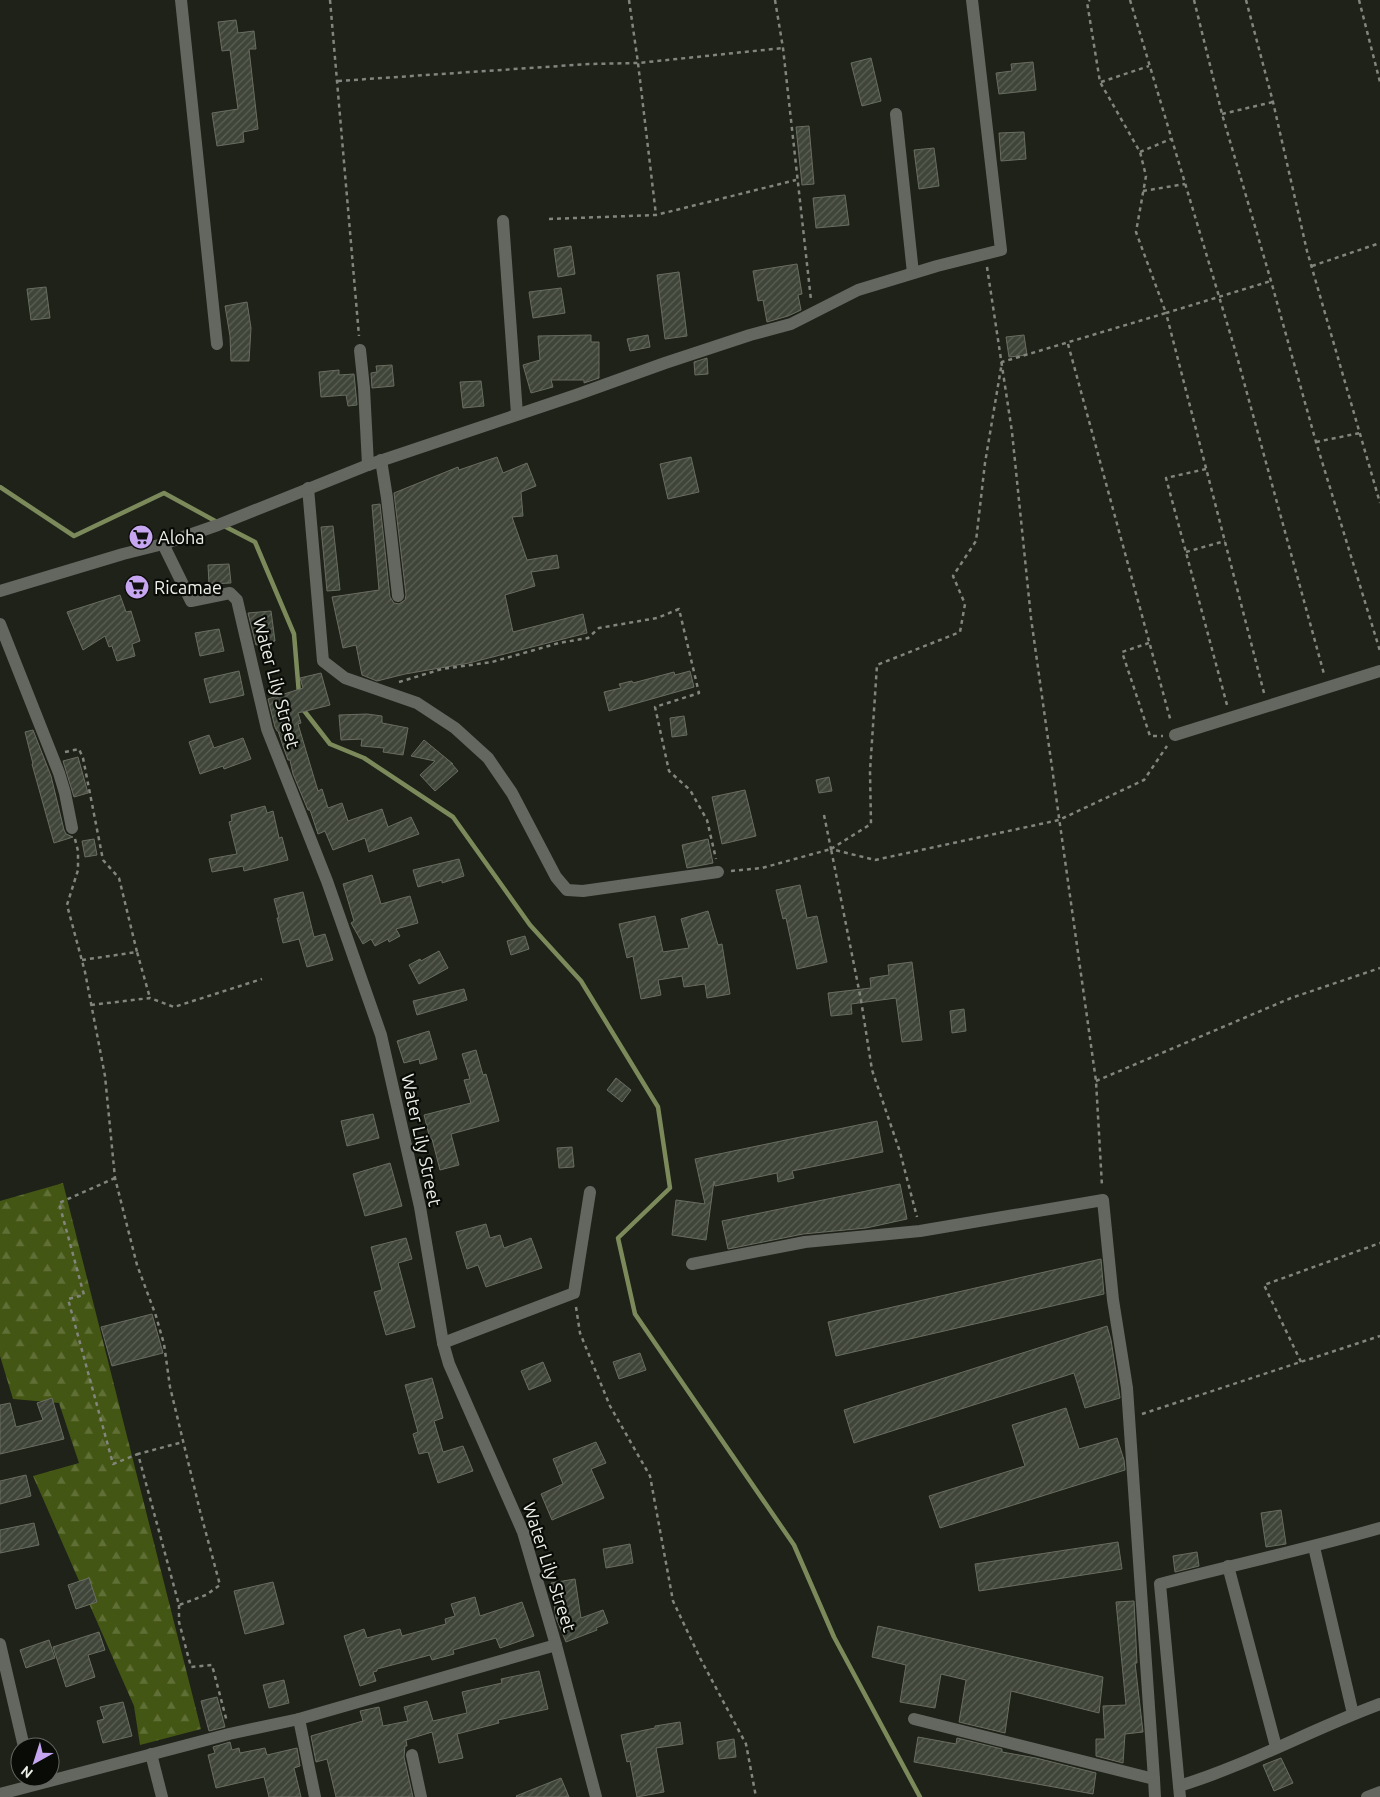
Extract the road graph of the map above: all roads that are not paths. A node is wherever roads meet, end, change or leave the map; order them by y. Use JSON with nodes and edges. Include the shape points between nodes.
{"nodes":[{"id":1,"x":181,"y":0,"type":"edge"},
{"id":2,"x":972,"y":0,"type":"edge"},
{"id":3,"x":896,"y":114,"type":"dead end"},
{"id":4,"x":503,"y":221,"type":"dead end"},
{"id":5,"x":913,"y":273,"type":"junction"},
{"id":6,"x":217,"y":344,"type":"dead end"},
{"id":7,"x":360,"y":350,"type":"road end"},
{"id":8,"x":517,"y":414,"type":"junction"},
{"id":9,"x":381,"y":460,"type":"junction"},
{"id":10,"x":368,"y":465,"type":"junction"},
{"id":11,"x":308,"y":488,"type":"junction"},
{"id":12,"x":164,"y":544,"type":"junction"},
{"id":13,"x":0,"y":591,"type":"edge"},
{"id":14,"x":398,"y":596,"type":"dead end"},
{"id":15,"x":0,"y":624,"type":"edge"},
{"id":16,"x":1380,"y":671,"type":"edge"},
{"id":17,"x":1175,"y":735,"type":"road end"},
{"id":18,"x":72,"y":828,"type":"road end"},
{"id":19,"x":718,"y":872,"type":"road end"},
{"id":20,"x":590,"y":1192,"type":"dead end"},
{"id":21,"x":692,"y":1264,"type":"dead end"},
{"id":22,"x":443,"y":1343,"type":"junction"},
{"id":23,"x":1380,"y":1528,"type":"edge"},
{"id":24,"x":1314,"y":1547,"type":"junction"},
{"id":25,"x":1228,"y":1566,"type":"junction"},
{"id":26,"x":0,"y":1644,"type":"edge"},
{"id":27,"x":556,"y":1645,"type":"junction"},
{"id":28,"x":1380,"y":1704,"type":"edge"},
{"id":29,"x":1353,"y":1714,"type":"junction"},
{"id":30,"x":299,"y":1719,"type":"junction"},
{"id":31,"x":914,"y":1719,"type":"dead end"},
{"id":32,"x":22,"y":1737,"type":"edge"},
{"id":33,"x":1276,"y":1747,"type":"junction"},
{"id":34,"x":151,"y":1754,"type":"junction"},
{"id":35,"x":412,"y":1755,"type":"dead end"},
{"id":36,"x":60,"y":1775,"type":"edge"},
{"id":37,"x":1154,"y":1779,"type":"junction"},
{"id":38,"x":21,"y":1787,"type":"edge"},
{"id":39,"x":1179,"y":1792,"type":"edge"},
{"id":40,"x":1380,"y":1792,"type":"edge"},
{"id":41,"x":9,"y":1794,"type":"edge"},
{"id":42,"x":162,"y":1797,"type":"edge"},
{"id":43,"x":315,"y":1797,"type":"edge"},
{"id":44,"x":421,"y":1797,"type":"edge"},
{"id":45,"x":596,"y":1797,"type":"edge"},
{"id":46,"x":1155,"y":1797,"type":"edge"},
{"id":47,"x":1367,"y":1797,"type":"edge"}],
"edges":[{"from":1,"to":6,"type":"street"},
{"from":2,"to":5,"type":"street","via":[[1001,250]]},
{"from":3,"to":5,"type":"street"},
{"from":4,"to":8,"type":"street"},
{"from":5,"to":8,"type":"street","via":[[858,290],[792,324]]},
{"from":7,"to":10,"type":"street"},
{"from":8,"to":9,"type":"street"},
{"from":9,"to":10,"type":"street"},
{"from":9,"to":14,"type":"street"},
{"from":10,"to":11,"type":"street"},
{"from":11,"to":12,"type":"street"},
{"from":11,"to":19,"type":"street","via":[[323,661],[345,678],[416,703],[455,728],[488,758],[512,793],[556,876],[567,890],[583,891]]},
{"from":12,"to":13,"type":"street"},
{"from":12,"to":22,"type":"street","name":"Water Lily Street","via":[[191,601],[230,593],[237,600],[267,728],[327,881],[381,1035],[420,1208]]},
{"from":15,"to":18,"type":"street","via":[[52,755]]},
{"from":16,"to":17,"type":"street"},
{"from":20,"to":22,"type":"street","via":[[574,1293]]},
{"from":21,"to":37,"type":"street","via":[[805,1242],[920,1231],[1103,1200],[1113,1300],[1127,1388]]},
{"from":22,"to":27,"type":"street","name":"Water Lily Street","via":[[449,1364],[523,1532]]},
{"from":23,"to":24,"type":"street"},
{"from":24,"to":25,"type":"street"},
{"from":24,"to":29,"type":"street"},
{"from":25,"to":33,"type":"street"},
{"from":25,"to":39,"type":"street","via":[[1160,1584]]},
{"from":26,"to":32,"type":"street"},
{"from":27,"to":30,"type":"street"},
{"from":27,"to":45,"type":"street","name":"Water Lily Street"},
{"from":28,"to":29,"type":"street"},
{"from":29,"to":33,"type":"street"},
{"from":30,"to":34,"type":"street"},
{"from":30,"to":43,"type":"street"},
{"from":31,"to":37,"type":"street"},
{"from":33,"to":39,"type":"street"},
{"from":34,"to":36,"type":"street"},
{"from":34,"to":42,"type":"street"},
{"from":35,"to":44,"type":"street"},
{"from":37,"to":46,"type":"street"},
{"from":38,"to":41,"type":"street"},
{"from":40,"to":47,"type":"street"}]}
